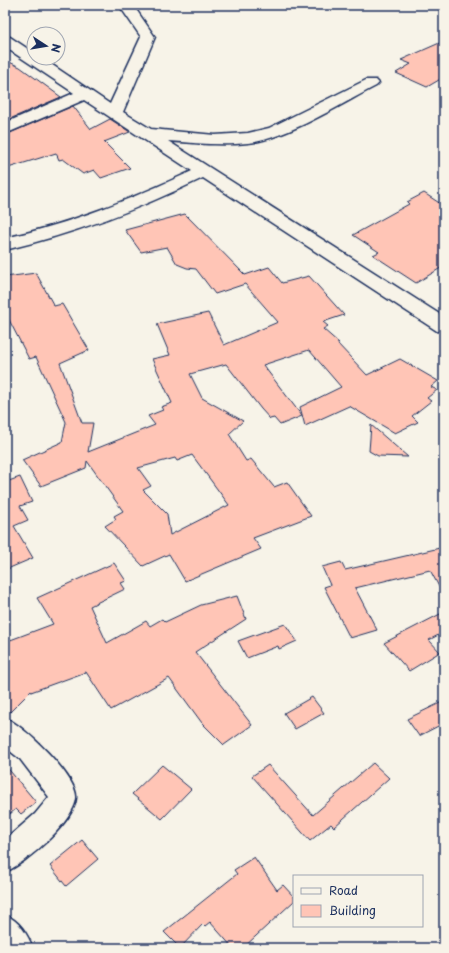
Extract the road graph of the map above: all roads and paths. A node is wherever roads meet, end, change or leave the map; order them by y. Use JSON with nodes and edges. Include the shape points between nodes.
{"nodes":[{"id":1,"x":126,"y":5,"type":"edge"},
{"id":2,"x":7,"y":43,"type":"edge"},
{"id":3,"x":371,"y":83,"type":"dead end"},
{"id":4,"x":85,"y":94,"type":"junction"},
{"id":5,"x":114,"y":113,"type":"junction"},
{"id":6,"x":5,"y":129,"type":"edge"},
{"id":7,"x":147,"y":134,"type":"junction"},
{"id":8,"x":204,"y":171,"type":"junction"},
{"id":9,"x":5,"y":244,"type":"edge"},
{"id":10,"x":444,"y":326,"type":"edge"},
{"id":11,"x":5,"y":730,"type":"edge"},
{"id":12,"x":5,"y":858,"type":"edge"},
{"id":13,"x":5,"y":930,"type":"edge"},
{"id":14,"x":18,"y":948,"type":"edge"}],
"edges":[{"from":1,"to":5,"type":"street","via":[[148,37]]},
{"from":2,"to":4,"type":"street"},
{"from":3,"to":7,"type":"street","via":[[275,131],[249,138],[215,140]]},
{"from":4,"to":5,"type":"street"},
{"from":4,"to":6,"type":"street"},
{"from":5,"to":7,"type":"street"},
{"from":7,"to":8,"type":"street"},
{"from":8,"to":9,"type":"street","via":[[128,207],[34,238]]},
{"from":8,"to":10,"type":"street"},
{"from":11,"to":12,"type":"street","via":[[29,751],[62,791],[62,799],[48,820]]},
{"from":13,"to":14,"type":"street"}]}
